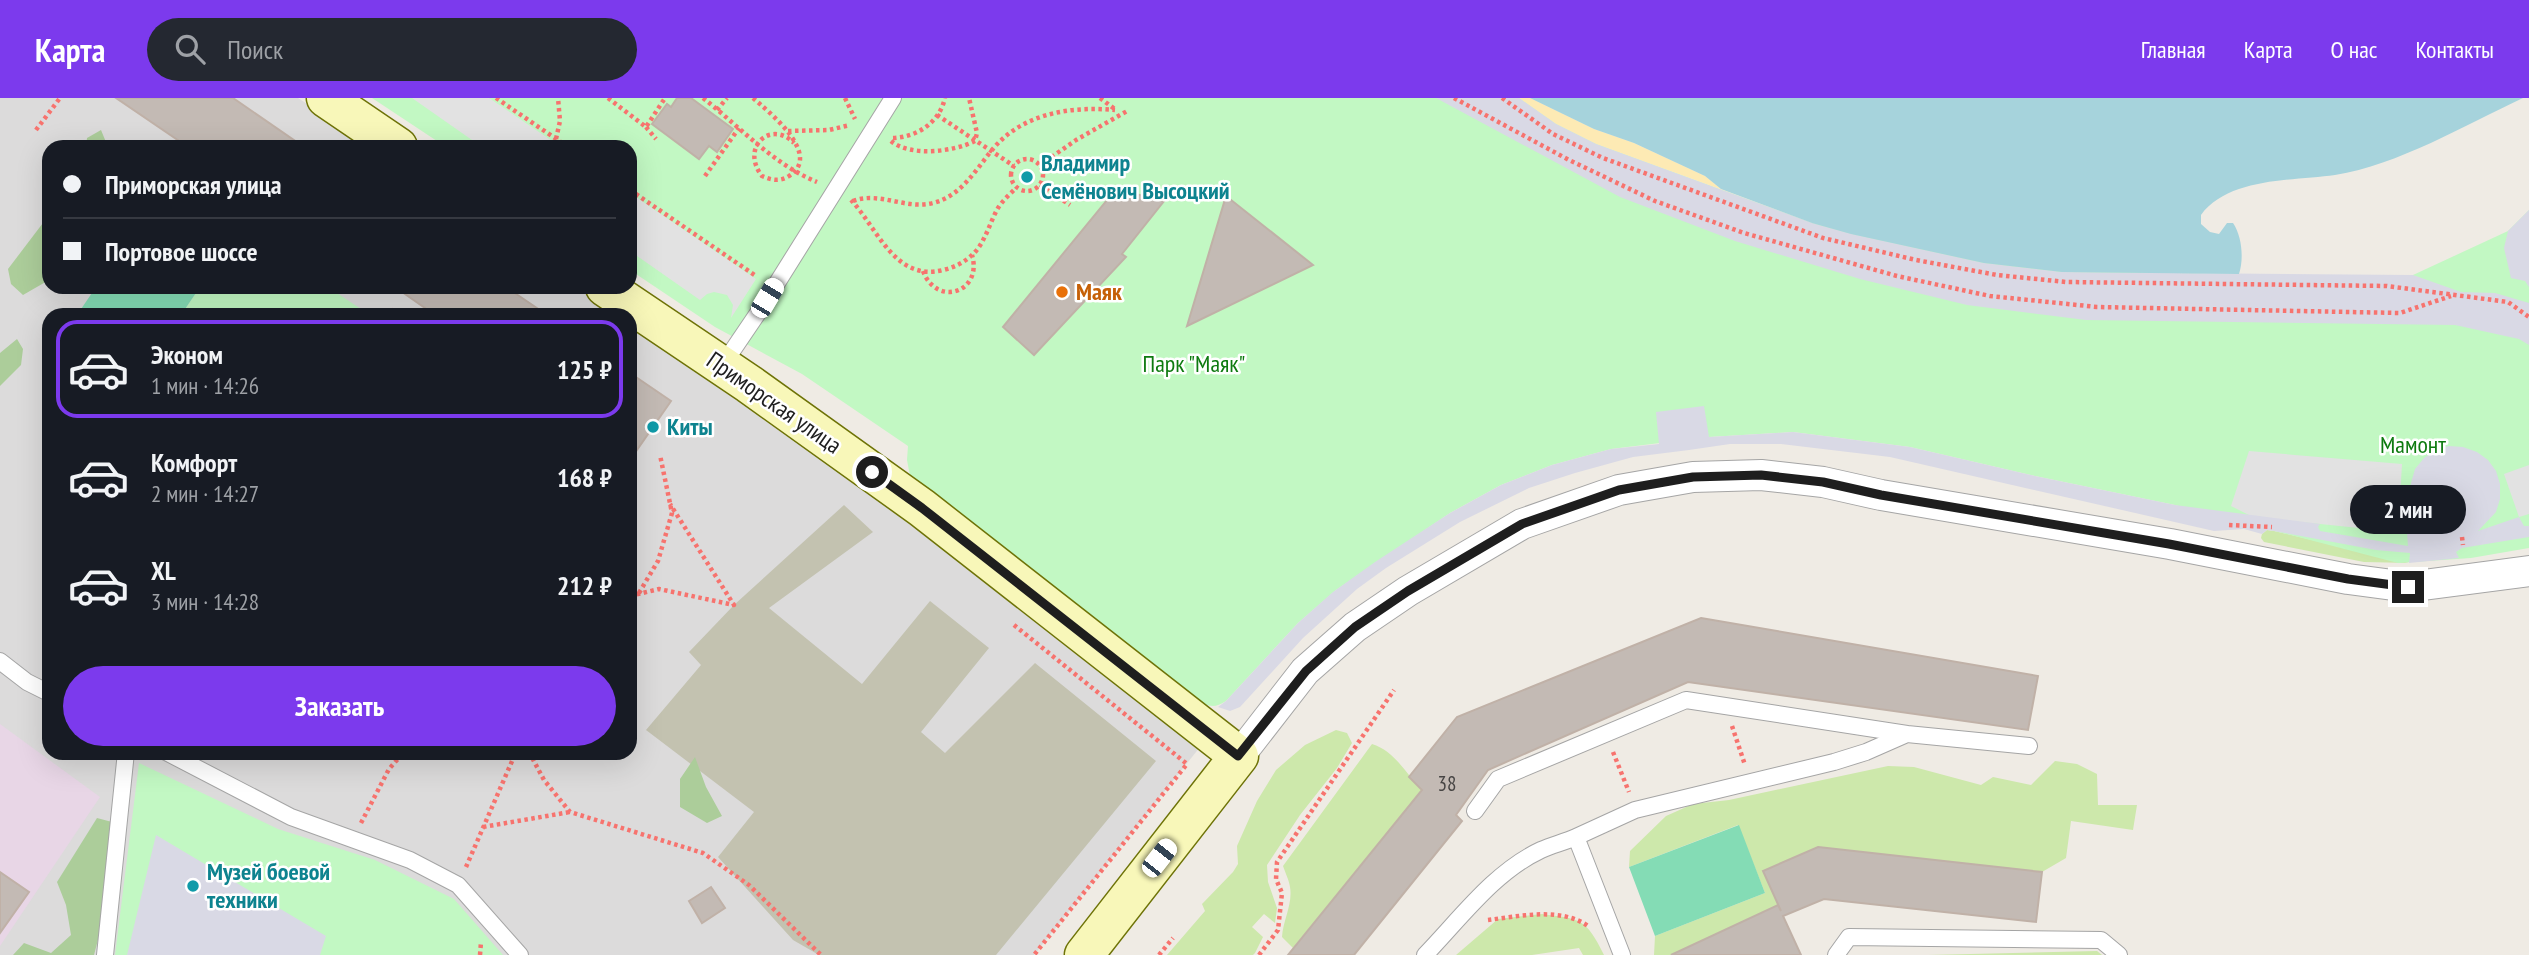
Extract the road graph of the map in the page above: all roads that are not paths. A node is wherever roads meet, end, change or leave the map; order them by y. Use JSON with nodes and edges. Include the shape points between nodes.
{"nodes":[{"id":1,"x":326,"y":98,"type":"edge"},
{"id":2,"x":894,"y":98,"type":"edge"},
{"id":3,"x":388,"y":140,"type":"edge"},
{"id":4,"x":615,"y":294,"type":"edge"},
{"id":5,"x":636,"y":308,"type":"edge"},
{"id":6,"x":637,"y":309,"type":"edge"},
{"id":7,"x":722,"y":366,"type":"junction"},
{"id":8,"x":2529,"y":571,"type":"edge"},
{"id":9,"x":0,"y":662,"type":"edge"},
{"id":10,"x":42,"y":690,"type":"edge"},
{"id":11,"x":1907,"y":734,"type":"junction"},
{"id":12,"x":2029,"y":746,"type":"dead end"},
{"id":13,"x":1238,"y":756,"type":"junction"},
{"id":14,"x":125,"y":760,"type":"edge"},
{"id":15,"x":181,"y":760,"type":"edge"},
{"id":16,"x":1475,"y":811,"type":"dead end"},
{"id":17,"x":1576,"y":837,"type":"junction"},
{"id":18,"x":1620,"y":951,"type":"edge"},
{"id":19,"x":105,"y":955,"type":"edge"},
{"id":20,"x":520,"y":955,"type":"edge"},
{"id":21,"x":1084,"y":955,"type":"edge"},
{"id":22,"x":1425,"y":955,"type":"edge"},
{"id":23,"x":1836,"y":955,"type":"edge"},
{"id":24,"x":2119,"y":955,"type":"edge"}],
"edges":[{"from":1,"to":3,"type":"street"},
{"from":2,"to":7,"type":"lane"},
{"from":4,"to":5,"type":"street","name":"Приморская улица"},
{"from":6,"to":7,"type":"street","name":"Приморская улица"},
{"from":7,"to":13,"type":"street","name":"Приморская улица","via":[[922,508]]},
{"from":8,"to":13,"type":"street","via":[[2408,587],[1823,482],[1761,475],[1693,477],[1619,490],[1522,524],[1408,591],[1366,619],[1306,671]]},
{"from":9,"to":10,"type":"lane"},
{"from":11,"to":12,"type":"lane"},
{"from":11,"to":16,"type":"lane","via":[[1686,700],[1498,779]]},
{"from":11,"to":17,"type":"lane","via":[[1834,762],[1635,810]]},
{"from":13,"to":21,"type":"street"},
{"from":14,"to":19,"type":"lane"},
{"from":15,"to":20,"type":"lane","via":[[291,817],[410,860],[458,885]]},
{"from":17,"to":18,"type":"lane"},
{"from":17,"to":22,"type":"lane","via":[[1540,850],[1513,868]]},
{"from":23,"to":24,"type":"lane","via":[[1849,937],[2101,940]]}]}
